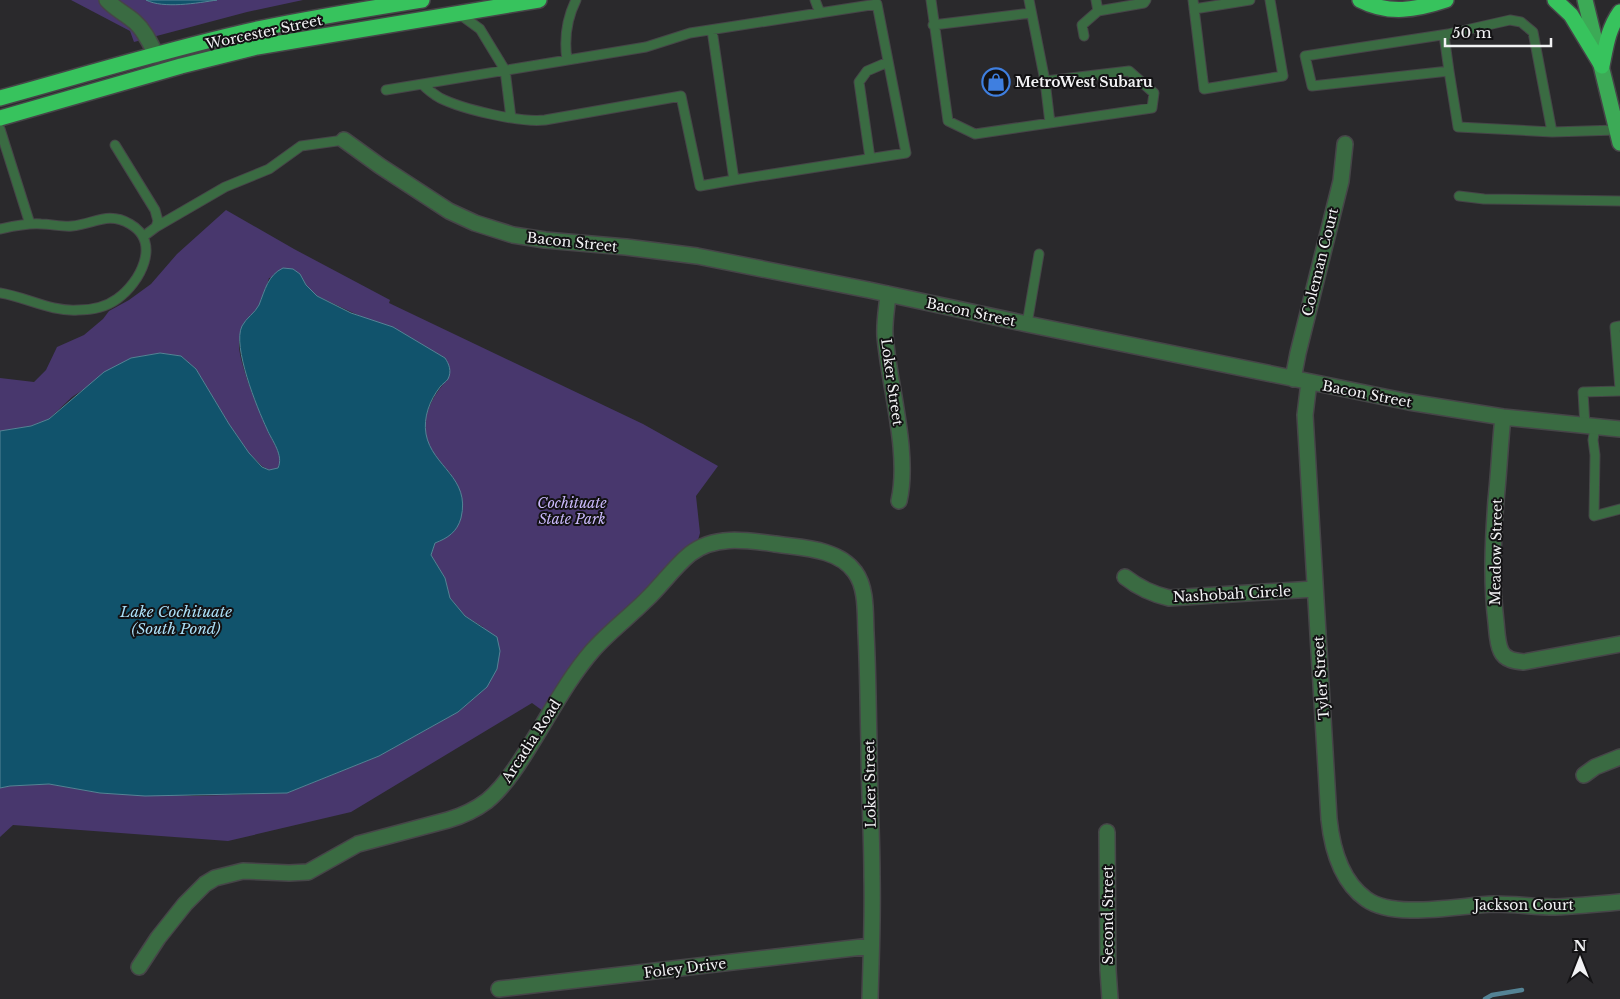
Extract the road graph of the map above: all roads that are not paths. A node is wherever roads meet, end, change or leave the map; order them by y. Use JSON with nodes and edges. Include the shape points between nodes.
{"nodes":[{"id":1,"x":107,"y":0,"type":"edge"},
{"id":2,"x":422,"y":0,"type":"edge"},
{"id":3,"x":540,"y":0,"type":"edge"},
{"id":4,"x":576,"y":0,"type":"edge"},
{"id":5,"x":815,"y":0,"type":"edge"},
{"id":6,"x":821,"y":0,"type":"edge"},
{"id":7,"x":931,"y":0,"type":"edge"},
{"id":8,"x":1029,"y":0,"type":"edge"},
{"id":9,"x":1096,"y":0,"type":"edge"},
{"id":10,"x":1146,"y":0,"type":"edge"},
{"id":11,"x":1250,"y":0,"type":"edge"},
{"id":12,"x":1270,"y":0,"type":"edge"},
{"id":13,"x":1360,"y":0,"type":"edge"},
{"id":14,"x":1446,"y":0,"type":"edge"},
{"id":15,"x":1555,"y":0,"type":"edge"},
{"id":16,"x":1586,"y":0,"type":"edge"},
{"id":17,"x":1194,"y":5,"type":"edge"},
{"id":18,"x":1098,"y":11,"type":"junction"},
{"id":19,"x":1620,"y":12,"type":"edge"},
{"id":20,"x":458,"y":13,"type":"junction"},
{"id":21,"x":820,"y":13,"type":"junction"},
{"id":22,"x":1031,"y":13,"type":"junction"},
{"id":23,"x":934,"y":25,"type":"junction"},
{"id":24,"x":712,"y":30,"type":"junction"},
{"id":25,"x":1446,"y":35,"type":"junction"},
{"id":26,"x":1084,"y":36,"type":"dead end"},
{"id":27,"x":156,"y":55,"type":"junction"},
{"id":28,"x":566,"y":60,"type":"junction"},
{"id":29,"x":888,"y":62,"type":"junction"},
{"id":30,"x":1602,"y":66,"type":"junction"},
{"id":31,"x":505,"y":70,"type":"junction"},
{"id":32,"x":1449,"y":71,"type":"junction"},
{"id":33,"x":1045,"y":81,"type":"junction"},
{"id":34,"x":422,"y":84,"type":"junction"},
{"id":35,"x":386,"y":90,"type":"dead end"},
{"id":36,"x":0,"y":98,"type":"edge"},
{"id":37,"x":0,"y":118,"type":"edge"},
{"id":38,"x":512,"y":118,"type":"junction"},
{"id":39,"x":1050,"y":123,"type":"junction"},
{"id":40,"x":0,"y":129,"type":"edge"},
{"id":41,"x":1552,"y":132,"type":"junction"},
{"id":42,"x":1619,"y":136,"type":"edge"},
{"id":43,"x":344,"y":140,"type":"joint"},
{"id":44,"x":1345,"y":144,"type":"dead end"},
{"id":45,"x":115,"y":145,"type":"dead end"},
{"id":46,"x":870,"y":158,"type":"junction"},
{"id":47,"x":734,"y":180,"type":"junction"},
{"id":48,"x":1459,"y":196,"type":"dead end"},
{"id":49,"x":1620,"y":201,"type":"edge"},
{"id":50,"x":30,"y":224,"type":"junction"},
{"id":51,"x":156,"y":227,"type":"junction"},
{"id":52,"x":0,"y":229,"type":"edge"},
{"id":53,"x":144,"y":236,"type":"junction"},
{"id":54,"x":1039,"y":254,"type":"dead end"},
{"id":55,"x":0,"y":293,"type":"edge"},
{"id":56,"x":888,"y":294,"type":"junction"},
{"id":57,"x":1027,"y":324,"type":"junction"},
{"id":58,"x":1620,"y":326,"type":"edge"},
{"id":59,"x":1293,"y":379,"type":"junction"},
{"id":60,"x":1309,"y":382,"type":"junction"},
{"id":61,"x":1620,"y":390,"type":"edge"},
{"id":62,"x":1503,"y":417,"type":"junction"},
{"id":63,"x":1590,"y":426,"type":"junction"},
{"id":64,"x":1620,"y":429,"type":"edge"},
{"id":65,"x":899,"y":500,"type":"dead end"},
{"id":66,"x":1620,"y":509,"type":"edge"},
{"id":67,"x":855,"y":571,"type":"joint"},
{"id":68,"x":1125,"y":577,"type":"dead end"},
{"id":69,"x":1314,"y":589,"type":"junction"},
{"id":70,"x":1620,"y":644,"type":"edge"},
{"id":71,"x":1620,"y":757,"type":"edge"},
{"id":72,"x":1584,"y":775,"type":"dead end"},
{"id":73,"x":1108,"y":832,"type":"dead end"},
{"id":74,"x":1620,"y":902,"type":"edge"},
{"id":75,"x":1428,"y":910,"type":"joint"},
{"id":76,"x":871,"y":946,"type":"junction"},
{"id":77,"x":140,"y":967,"type":"dead end"},
{"id":78,"x":499,"y":989,"type":"dead end"},
{"id":79,"x":870,"y":999,"type":"edge"},
{"id":80,"x":1110,"y":999,"type":"edge"}],
"edges":[{"from":1,"to":27,"type":"street","via":[[139,26]]},
{"from":2,"to":27,"type":"highway","name":"Worcester Street","via":[[277,25]]},
{"from":3,"to":20,"type":"highway","name":"Worcester Street"},
{"from":4,"to":28,"type":"lane","via":[[566,28]]},
{"from":5,"to":21,"type":"lane"},
{"from":6,"to":21,"type":"lane"},
{"from":7,"to":23,"type":"lane"},
{"from":8,"to":22,"type":"lane"},
{"from":9,"to":18,"type":"lane"},
{"from":10,"to":18,"type":"lane"},
{"from":11,"to":17,"type":"lane"},
{"from":12,"to":17,"type":"lane","via":[[1283,76],[1204,89]]},
{"from":13,"to":14,"type":"highway","via":[[1377,7],[1403,10]]},
{"from":15,"to":30,"type":"highway","via":[[1571,15]]},
{"from":16,"to":30,"type":"main road"},
{"from":18,"to":26,"type":"lane","via":[[1082,25]]},
{"from":19,"to":30,"type":"highway","via":[[1608,35]]},
{"from":20,"to":31,"type":"lane","via":[[480,29]]},
{"from":20,"to":37,"type":"highway","name":"Worcester Street","via":[[257,47]]},
{"from":21,"to":24,"type":"lane"},
{"from":21,"to":29,"type":"lane","via":[[877,4]]},
{"from":22,"to":23,"type":"lane"},
{"from":22,"to":33,"type":"lane"},
{"from":23,"to":39,"type":"lane","via":[[948,121],[975,134]]},
{"from":24,"to":28,"type":"lane","via":[[682,35],[646,47]]},
{"from":24,"to":47,"type":"lane"},
{"from":25,"to":32,"type":"lane"},
{"from":25,"to":32,"type":"lane","via":[[1305,56],[1312,86]]},
{"from":25,"to":41,"type":"lane","via":[[1510,20],[1521,22],[1533,32]]},
{"from":27,"to":36,"type":"highway","name":"Worcester Street"},
{"from":28,"to":31,"type":"lane"},
{"from":29,"to":46,"type":"lane","via":[[867,70],[859,82]]},
{"from":29,"to":46,"type":"lane","via":[[906,153]]},
{"from":30,"to":42,"type":"main road"},
{"from":31,"to":34,"type":"lane"},
{"from":31,"to":38,"type":"lane"},
{"from":32,"to":41,"type":"lane","via":[[1458,127]]},
{"from":33,"to":39,"type":"lane"},
{"from":33,"to":39,"type":"lane","via":[[1129,70],[1154,93],[1152,108]]},
{"from":34,"to":35,"type":"lane"},
{"from":34,"to":38,"type":"lane","via":[[447,102]]},
{"from":38,"to":47,"type":"lane","via":[[545,120],[681,96],[700,186]]},
{"from":40,"to":50,"type":"lane"},
{"from":41,"to":42,"type":"lane"},
{"from":43,"to":51,"type":"lane","via":[[301,146],[269,169],[225,188]]},
{"from":43,"to":56,"type":"street","name":"Bacon Street","via":[[449,211],[504,232],[696,256]]},
{"from":44,"to":59,"type":"street","name":"Coleman Court","via":[[1342,181]]},
{"from":45,"to":51,"type":"lane","via":[[155,210]]},
{"from":46,"to":47,"type":"lane"},
{"from":48,"to":49,"type":"lane"},
{"from":50,"to":52,"type":"lane"},
{"from":50,"to":53,"type":"lane","via":[[73,226],[112,218],[130,224]]},
{"from":51,"to":53,"type":"lane"},
{"from":53,"to":55,"type":"lane","via":[[147,252],[144,265],[128,290],[106,305],[68,310]]},
{"from":54,"to":57,"type":"lane"},
{"from":56,"to":57,"type":"street","name":"Bacon Street"},
{"from":56,"to":65,"type":"street","name":"Loker Street","via":[[884,330],[900,442],[902,483]]},
{"from":57,"to":59,"type":"street","name":"Bacon Street"},
{"from":58,"to":61,"type":"lane","via":[[1615,327]]},
{"from":59,"to":60,"type":"street","name":"Bacon Street"},
{"from":60,"to":62,"type":"street","name":"Bacon Street"},
{"from":60,"to":69,"type":"street","name":"Tyler Street","via":[[1305,416]]},
{"from":61,"to":63,"type":"lane","via":[[1584,392]]},
{"from":62,"to":63,"type":"street","name":"Bacon Street"},
{"from":62,"to":70,"type":"street","name":"Meadow Street","via":[[1492,570],[1494,612],[1501,653],[1513,661],[1524,662]]},
{"from":63,"to":64,"type":"street","name":"Bacon Street"},
{"from":63,"to":66,"type":"lane","via":[[1595,455],[1594,516]]},
{"from":67,"to":76,"type":"street","name":"Loker Street","via":[[864,597],[869,686]]},
{"from":67,"to":77,"type":"street","name":"Arcadia Road","via":[[832,555],[815,550],[725,541],[699,548],[593,650],[570,680],[517,767],[486,802],[448,820],[358,844],[308,872],[243,871],[215,878],[185,904]]},
{"from":68,"to":69,"type":"street","name":"Nashobah Circle","via":[[1153,594],[1169,598]]},
{"from":69,"to":75,"type":"street","name":"Tyler Street","via":[[1334,852],[1348,880],[1368,900],[1399,910]]},
{"from":71,"to":72,"type":"street"},
{"from":73,"to":80,"type":"street","name":"Second Street"},
{"from":74,"to":75,"type":"street","name":"Jackson Court","via":[[1555,907],[1494,904]]},
{"from":76,"to":78,"type":"street","name":"Foley Drive"},
{"from":76,"to":79,"type":"street","name":"Loker Street"}]}
